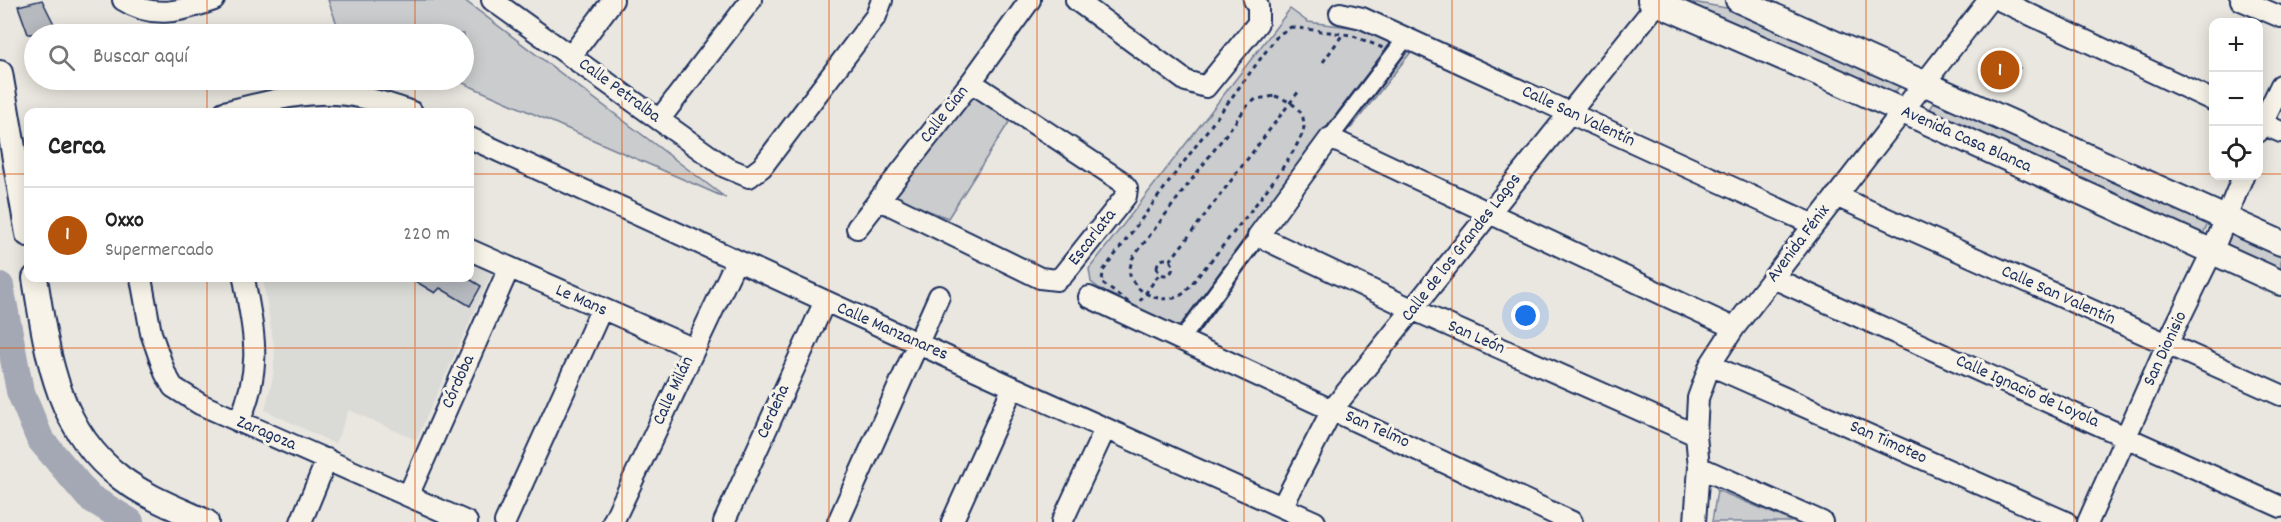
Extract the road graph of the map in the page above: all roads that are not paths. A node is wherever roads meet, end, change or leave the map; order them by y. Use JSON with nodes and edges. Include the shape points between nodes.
{"nodes":[{"id":1,"x":123,"y":0,"type":"edge"},
{"id":2,"x":214,"y":0,"type":"edge"},
{"id":3,"x":492,"y":0,"type":"edge"},
{"id":4,"x":613,"y":0,"type":"edge"},
{"id":5,"x":751,"y":0,"type":"edge"},
{"id":6,"x":882,"y":0,"type":"edge"},
{"id":7,"x":1030,"y":0,"type":"edge"},
{"id":8,"x":1076,"y":0,"type":"edge"},
{"id":9,"x":1738,"y":0,"type":"edge"},
{"id":10,"x":1989,"y":0,"type":"edge"},
{"id":11,"x":1999,"y":0,"type":"edge"},
{"id":12,"x":2241,"y":0,"type":"edge"},
{"id":13,"x":1655,"y":1,"type":"edge"},
{"id":14,"x":1256,"y":3,"type":"edge"},
{"id":15,"x":1340,"y":13,"type":"dead end"},
{"id":16,"x":2281,"y":17,"type":"edge"},
{"id":17,"x":1406,"y":38,"type":"junction"},
{"id":18,"x":571,"y":56,"type":"junction"},
{"id":19,"x":0,"y":73,"type":"edge"},
{"id":20,"x":971,"y":82,"type":"junction"},
{"id":21,"x":1922,"y":84,"type":"junction"},
{"id":22,"x":2281,"y":85,"type":"edge"},
{"id":23,"x":2209,"y":99,"type":"edge"},
{"id":24,"x":241,"y":108,"type":"edge"},
{"id":25,"x":401,"y":108,"type":"edge"},
{"id":26,"x":1903,"y":112,"type":"junction"},
{"id":27,"x":1568,"y":113,"type":"junction"},
{"id":28,"x":658,"y":120,"type":"junction"},
{"id":29,"x":2263,"y":120,"type":"edge"},
{"id":30,"x":2263,"y":127,"type":"edge"},
{"id":31,"x":2281,"y":132,"type":"edge"},
{"id":32,"x":1330,"y":138,"type":"junction"},
{"id":33,"x":474,"y":140,"type":"edge"},
{"id":34,"x":24,"y":174,"type":"edge"},
{"id":35,"x":2242,"y":180,"type":"edge"},
{"id":36,"x":1836,"y":196,"type":"junction"},
{"id":37,"x":880,"y":200,"type":"junction"},
{"id":38,"x":1489,"y":213,"type":"junction"},
{"id":39,"x":2227,"y":219,"type":"junction"},
{"id":40,"x":1814,"y":225,"type":"junction"},
{"id":41,"x":858,"y":228,"type":"dead end"},
{"id":42,"x":1258,"y":236,"type":"junction"},
{"id":43,"x":2281,"y":243,"type":"edge"},
{"id":44,"x":474,"y":252,"type":"edge"},
{"id":45,"x":2212,"y":252,"type":"junction"},
{"id":46,"x":736,"y":261,"type":"junction"},
{"id":47,"x":509,"y":268,"type":"junction"},
{"id":48,"x":1773,"y":278,"type":"junction"},
{"id":49,"x":36,"y":282,"type":"edge"},
{"id":50,"x":142,"y":282,"type":"edge"},
{"id":51,"x":245,"y":282,"type":"edge"},
{"id":52,"x":2281,"y":283,"type":"edge"},
{"id":53,"x":939,"y":296,"type":"dead end"},
{"id":54,"x":1089,"y":297,"type":"dead end"},
{"id":55,"x":825,"y":301,"type":"junction"},
{"id":56,"x":601,"y":310,"type":"junction"},
{"id":57,"x":1414,"y":310,"type":"junction"},
{"id":58,"x":1734,"y":328,"type":"junction"},
{"id":59,"x":1181,"y":340,"type":"junction"},
{"id":60,"x":916,"y":342,"type":"junction"},
{"id":61,"x":2167,"y":344,"type":"junction"},
{"id":62,"x":694,"y":349,"type":"junction"},
{"id":63,"x":1710,"y":364,"type":"junction"},
{"id":64,"x":1012,"y":387,"type":"junction"},
{"id":65,"x":2281,"y":395,"type":"edge"},
{"id":66,"x":1332,"y":410,"type":"junction"},
{"id":67,"x":239,"y":422,"type":"junction"},
{"id":68,"x":1105,"y":429,"type":"junction"},
{"id":69,"x":1696,"y":435,"type":"junction"},
{"id":70,"x":2126,"y":436,"type":"junction"},
{"id":71,"x":327,"y":459,"type":"junction"},
{"id":72,"x":1699,"y":468,"type":"junction"},
{"id":73,"x":408,"y":496,"type":"junction"},
{"id":74,"x":1282,"y":507,"type":"junction"},
{"id":75,"x":2281,"y":507,"type":"edge"},
{"id":76,"x":1067,"y":520,"type":"edge"},
{"id":77,"x":206,"y":522,"type":"edge"},
{"id":78,"x":301,"y":522,"type":"edge"},
{"id":79,"x":467,"y":522,"type":"edge"},
{"id":80,"x":505,"y":522,"type":"edge"},
{"id":81,"x":613,"y":522,"type":"edge"},
{"id":82,"x":724,"y":522,"type":"edge"},
{"id":83,"x":838,"y":522,"type":"edge"},
{"id":84,"x":952,"y":522,"type":"edge"},
{"id":85,"x":1315,"y":522,"type":"edge"},
{"id":86,"x":1572,"y":522,"type":"edge"},
{"id":87,"x":1695,"y":522,"type":"edge"},
{"id":88,"x":1822,"y":522,"type":"edge"},
{"id":89,"x":2066,"y":522,"type":"edge"},
{"id":90,"x":2088,"y":522,"type":"edge"}],
"edges":[{"from":1,"to":2,"type":"street","via":[[161,14]]},
{"from":3,"to":18,"type":"street","name":"Calle Petralba"},
{"from":4,"to":18,"type":"street"},
{"from":5,"to":28,"type":"street"},
{"from":6,"to":28,"type":"street","name":"Calle Petralba","via":[[876,16],[762,167],[749,177],[725,167]]},
{"from":7,"to":20,"type":"street","name":"Calle Cian"},
{"from":8,"to":14,"type":"street","via":[[1186,81],[1206,87],[1258,23]]},
{"from":9,"to":21,"type":"street","name":"Avenida Casa Blanca"},
{"from":10,"to":21,"type":"street","name":"Avenida Fénix"},
{"from":11,"to":23,"type":"street"},
{"from":12,"to":16,"type":"street"},
{"from":13,"to":26,"type":"street","name":"Avenida Casa Blanca"},
{"from":13,"to":27,"type":"street","name":"Calle de los Grandes Lagos"},
{"from":15,"to":17,"type":"street","name":"Calle San Valentín","via":[[1362,18]]},
{"from":17,"to":27,"type":"street","name":"Calle San Valentín"},
{"from":17,"to":32,"type":"street"},
{"from":18,"to":28,"type":"street","name":"Calle Petralba"},
{"from":19,"to":34,"type":"street"},
{"from":20,"to":37,"type":"street","name":"Calle Cian"},
{"from":20,"to":37,"type":"street","name":"Escarlata","via":[[1121,181],[1127,188],[1126,196],[1057,280],[1040,278]]},
{"from":21,"to":26,"type":"street","name":"Avenida Fénix"},
{"from":21,"to":39,"type":"street","name":"Avenida Casa Blanca"},
{"from":22,"to":29,"type":"street"},
{"from":24,"to":25,"type":"street","via":[[282,98],[341,93]]},
{"from":26,"to":36,"type":"street","name":"Avenida Fénix"},
{"from":26,"to":45,"type":"street","name":"Avenida Casa Blanca"},
{"from":27,"to":38,"type":"street","name":"Calle de los Grandes Lagos"},
{"from":27,"to":40,"type":"street","name":"Calle San Valentín"},
{"from":30,"to":31,"type":"street"},
{"from":32,"to":38,"type":"street"},
{"from":32,"to":42,"type":"street"},
{"from":33,"to":46,"type":"street","name":"Calle Manzanares"},
{"from":35,"to":39,"type":"street","name":"San Dionisio"},
{"from":36,"to":40,"type":"street","name":"Avenida Fénix"},
{"from":36,"to":61,"type":"street","name":"Calle San Valentín"},
{"from":37,"to":41,"type":"street","name":"Calle Cian"},
{"from":38,"to":57,"type":"street","name":"Calle de los Grandes Lagos"},
{"from":38,"to":58,"type":"street"},
{"from":39,"to":43,"type":"street","name":"Avenida Casa Blanca"},
{"from":39,"to":45,"type":"street","name":"San Dionisio"},
{"from":40,"to":48,"type":"street","name":"Avenida Fénix"},
{"from":42,"to":57,"type":"street","name":"San León"},
{"from":42,"to":59,"type":"street"},
{"from":44,"to":47,"type":"street","name":"Le Mans"},
{"from":45,"to":52,"type":"street","name":"Avenida Casa Blanca"},
{"from":45,"to":61,"type":"street","name":"San Dionisio"},
{"from":46,"to":55,"type":"street","name":"Calle Manzanares"},
{"from":46,"to":62,"type":"street","name":"Calle Milán"},
{"from":47,"to":56,"type":"street","name":"Le Mans"},
{"from":47,"to":73,"type":"street","name":"Córdoba"},
{"from":48,"to":58,"type":"street","name":"Avenida Fénix"},
{"from":48,"to":70,"type":"street","name":"Calle Ignacio de Loyola"},
{"from":49,"to":77,"type":"street","via":[[55,384],[84,441],[121,478]]},
{"from":50,"to":67,"type":"street","name":"Zaragoza","via":[[157,354],[173,387]]},
{"from":51,"to":67,"type":"street","via":[[256,356],[252,390]]},
{"from":53,"to":60,"type":"street"},
{"from":54,"to":59,"type":"street","name":"San Telmo"},
{"from":55,"to":60,"type":"street","name":"Calle Manzanares"},
{"from":55,"to":82,"type":"street","name":"Cerdeña"},
{"from":56,"to":62,"type":"street","name":"Le Mans"},
{"from":56,"to":80,"type":"street"},
{"from":57,"to":66,"type":"street","name":"Calle de los Grandes Lagos"},
{"from":57,"to":69,"type":"street","name":"San León"},
{"from":58,"to":63,"type":"street","name":"Avenida Fénix"},
{"from":59,"to":66,"type":"street","name":"San Telmo"},
{"from":60,"to":64,"type":"street","name":"Calle Manzanares"},
{"from":60,"to":83,"type":"street"},
{"from":61,"to":65,"type":"street","name":"Calle San Valentín"},
{"from":61,"to":70,"type":"street","name":"San Dionisio"},
{"from":62,"to":81,"type":"street","name":"Calle Milán"},
{"from":63,"to":69,"type":"street","name":"Avenida Fénix","via":[[1698,398]]},
{"from":63,"to":89,"type":"street","name":"San Timoteo"},
{"from":64,"to":68,"type":"street","name":"Calle Manzanares"},
{"from":64,"to":84,"type":"street"},
{"from":66,"to":74,"type":"street","name":"Calle de los Grandes Lagos"},
{"from":66,"to":86,"type":"street","name":"San Telmo"},
{"from":67,"to":71,"type":"street","name":"Zaragoza"},
{"from":68,"to":74,"type":"street","name":"Calle Manzanares"},
{"from":68,"to":76,"type":"street"},
{"from":69,"to":72,"type":"street","name":"Avenida Fénix"},
{"from":70,"to":75,"type":"street","name":"Calle Ignacio de Loyola"},
{"from":70,"to":90,"type":"street","name":"San Dionisio"},
{"from":71,"to":73,"type":"street","name":"Zaragoza"},
{"from":71,"to":78,"type":"street"},
{"from":72,"to":87,"type":"street","name":"Avenida Fénix"},
{"from":72,"to":88,"type":"street"},
{"from":73,"to":79,"type":"street","name":"Zaragoza"},
{"from":74,"to":85,"type":"street","name":"Calle Manzanares"}]}
